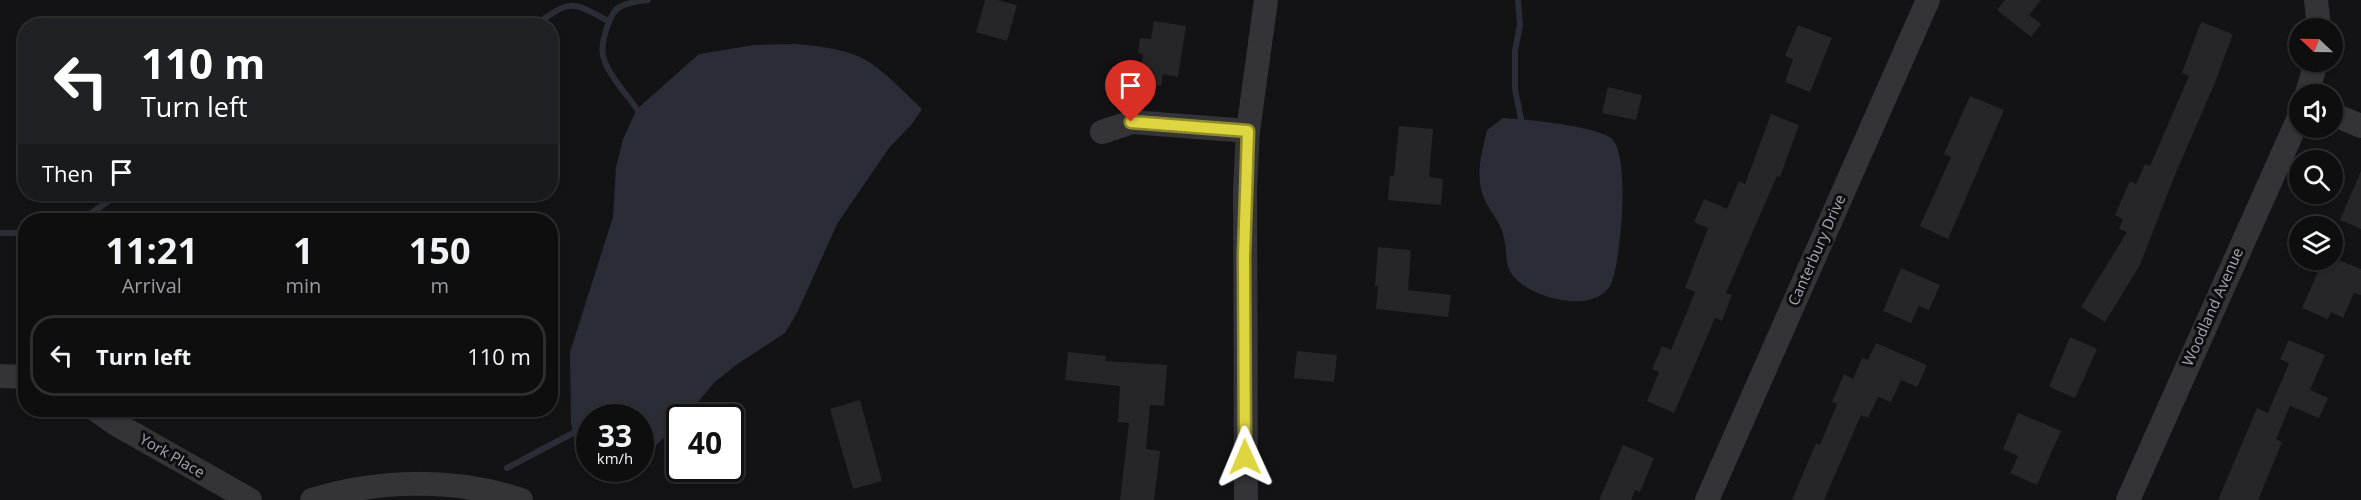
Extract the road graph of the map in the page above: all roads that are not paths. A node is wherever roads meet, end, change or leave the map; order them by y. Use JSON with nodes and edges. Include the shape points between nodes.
{"nodes":[{"id":1,"x":1266,"y":0,"type":"edge"},
{"id":2,"x":1928,"y":0,"type":"edge"},
{"id":3,"x":2316,"y":0,"type":"edge"},
{"id":4,"x":2318,"y":18,"type":"edge"},
{"id":5,"x":2343,"y":119,"type":"edge"},
{"id":6,"x":2361,"y":126,"type":"edge"},
{"id":7,"x":1248,"y":131,"type":"junction"},
{"id":8,"x":1102,"y":132,"type":"dead end"},
{"id":9,"x":2290,"y":138,"type":"edge"},
{"id":10,"x":0,"y":376,"type":"edge"},
{"id":11,"x":18,"y":377,"type":"edge"},
{"id":12,"x":106,"y":417,"type":"edge"},
{"id":13,"x":250,"y":500,"type":"edge"},
{"id":14,"x":312,"y":500,"type":"edge"},
{"id":15,"x":520,"y":500,"type":"edge"},
{"id":16,"x":1246,"y":500,"type":"edge"},
{"id":17,"x":1707,"y":500,"type":"edge"},
{"id":18,"x":2128,"y":500,"type":"edge"}],
"edges":[{"from":1,"to":7,"type":"street"},
{"from":2,"to":17,"type":"street","name":"Canterbury Drive"},
{"from":3,"to":4,"type":"street"},
{"from":5,"to":6,"type":"street"},
{"from":7,"to":8,"type":"street","via":[[1131,122]]},
{"from":7,"to":16,"type":"street","via":[[1244,256]]},
{"from":9,"to":18,"type":"street","name":"Woodland Avenue"},
{"from":10,"to":11,"type":"street"},
{"from":12,"to":13,"type":"street","name":"York Place"},
{"from":14,"to":15,"type":"street","via":[[341,490],[389,485],[447,485],[494,491]]}]}
